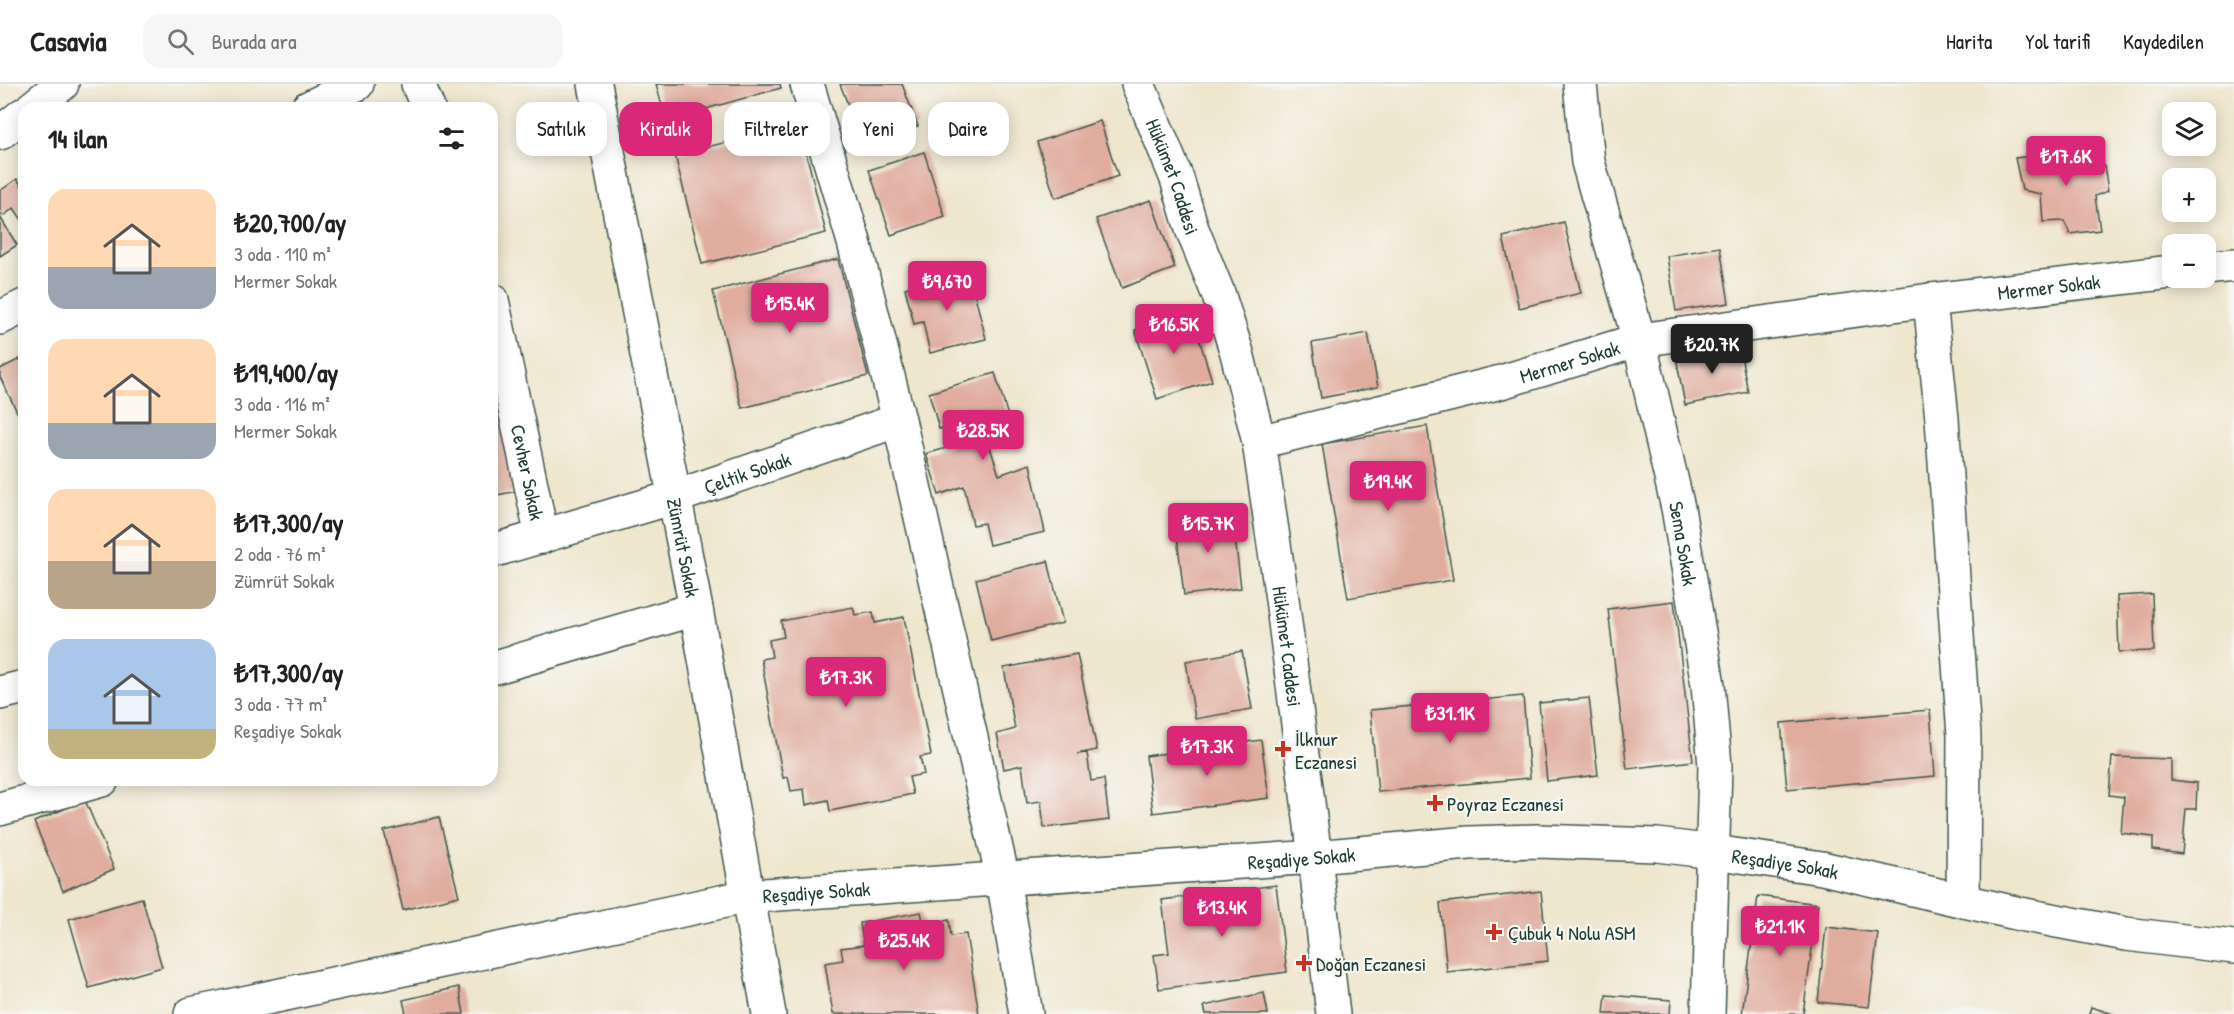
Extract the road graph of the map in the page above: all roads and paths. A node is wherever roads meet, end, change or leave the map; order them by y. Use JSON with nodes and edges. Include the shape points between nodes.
{"nodes":[{"id":1,"x":62,"y":84,"type":"edge"},
{"id":2,"x":357,"y":84,"type":"edge"},
{"id":3,"x":418,"y":84,"type":"edge"},
{"id":4,"x":595,"y":84,"type":"edge"},
{"id":5,"x":807,"y":84,"type":"edge"},
{"id":6,"x":1138,"y":84,"type":"edge"},
{"id":7,"x":1580,"y":84,"type":"edge"},
{"id":8,"x":40,"y":102,"type":"edge"},
{"id":9,"x":320,"y":102,"type":"edge"},
{"id":10,"x":426,"y":102,"type":"edge"},
{"id":11,"x":18,"y":119,"type":"edge"},
{"id":12,"x":0,"y":133,"type":"edge"},
{"id":13,"x":2234,"y":265,"type":"edge"},
{"id":14,"x":2216,"y":267,"type":"edge"},
{"id":15,"x":2162,"y":273,"type":"edge"},
{"id":16,"x":1930,"y":300,"type":"junction"},
{"id":17,"x":18,"y":309,"type":"edge"},
{"id":18,"x":0,"y":318,"type":"edge"},
{"id":19,"x":498,"y":328,"type":"edge"},
{"id":20,"x":1638,"y":340,"type":"junction"},
{"id":21,"x":899,"y":420,"type":"junction"},
{"id":22,"x":1259,"y":442,"type":"junction"},
{"id":23,"x":675,"y":498,"type":"junction"},
{"id":24,"x":542,"y":537,"type":"junction"},
{"id":25,"x":498,"y":549,"type":"edge"},
{"id":26,"x":696,"y":609,"type":"junction"},
{"id":27,"x":498,"y":666,"type":"edge"},
{"id":28,"x":18,"y":688,"type":"edge"},
{"id":29,"x":0,"y":693,"type":"edge"},
{"id":30,"x":81,"y":786,"type":"edge"},
{"id":31,"x":0,"y":809,"type":"edge"},
{"id":32,"x":1714,"y":852,"type":"junction"},
{"id":33,"x":1316,"y":857,"type":"junction"},
{"id":34,"x":1003,"y":879,"type":"junction"},
{"id":35,"x":749,"y":896,"type":"junction"},
{"id":36,"x":1963,"y":901,"type":"junction"},
{"id":37,"x":2234,"y":947,"type":"edge"},
{"id":38,"x":191,"y":1014,"type":"edge"},
{"id":39,"x":769,"y":1014,"type":"edge"},
{"id":40,"x":1026,"y":1014,"type":"edge"},
{"id":41,"x":1333,"y":1014,"type":"edge"},
{"id":42,"x":1708,"y":1014,"type":"edge"}],
"edges":[{"from":1,"to":8,"type":"street"},
{"from":2,"to":9,"type":"street"},
{"from":3,"to":10,"type":"street"},
{"from":4,"to":23,"type":"street","name":"Zümrüt Sokak"},
{"from":5,"to":21,"type":"street","via":[[854,242]]},
{"from":6,"to":22,"type":"street","name":"Hükümet Caddesi","via":[[1178,179],[1192,229],[1218,293]]},
{"from":7,"to":20,"type":"street","name":"Sema Sokak","via":[[1588,162]]},
{"from":11,"to":12,"type":"street"},
{"from":13,"to":14,"type":"street"},
{"from":15,"to":16,"type":"street","name":"Mermer Sokak"},
{"from":16,"to":20,"type":"street","name":"Mermer Sokak"},
{"from":16,"to":36,"type":"street","via":[[1964,736]]},
{"from":17,"to":18,"type":"street"},
{"from":19,"to":24,"type":"street","name":"Cevher Sokak"},
{"from":20,"to":22,"type":"street","name":"Mermer Sokak","via":[[1501,382]]},
{"from":20,"to":32,"type":"street","name":"Sema Sokak","via":[[1678,508],[1708,685],[1715,766]]},
{"from":21,"to":23,"type":"street","name":"Çeltik Sokak"},
{"from":21,"to":34,"type":"street"},
{"from":22,"to":33,"type":"street","name":"Hükümet Caddesi"},
{"from":23,"to":24,"type":"street","name":"Çeltik Sokak"},
{"from":23,"to":26,"type":"street","name":"Zümrüt Sokak"},
{"from":24,"to":25,"type":"street","name":"Çeltik Sokak"},
{"from":26,"to":27,"type":"street"},
{"from":26,"to":35,"type":"street","name":"Zümrüt Sokak"},
{"from":28,"to":29,"type":"street"},
{"from":30,"to":31,"type":"street"},
{"from":32,"to":33,"type":"street","name":"Reşadiye Sokak","via":[[1657,845],[1537,841]]},
{"from":32,"to":36,"type":"street","name":"Reşadiye Sokak","via":[[1822,868]]},
{"from":32,"to":42,"type":"street","name":"Sema Sokak"},
{"from":33,"to":34,"type":"street","name":"Reşadiye Sokak"},
{"from":33,"to":41,"type":"street","name":"Hükümet Caddesi"},
{"from":34,"to":35,"type":"street","name":"Reşadiye Sokak"},
{"from":34,"to":40,"type":"street"},
{"from":35,"to":38,"type":"street","name":"Reşadiye Sokak"},
{"from":35,"to":39,"type":"street","name":"Zümrüt Sokak"},
{"from":36,"to":37,"type":"street","name":"Reşadiye Sokak","via":[[2126,934]]}]}
